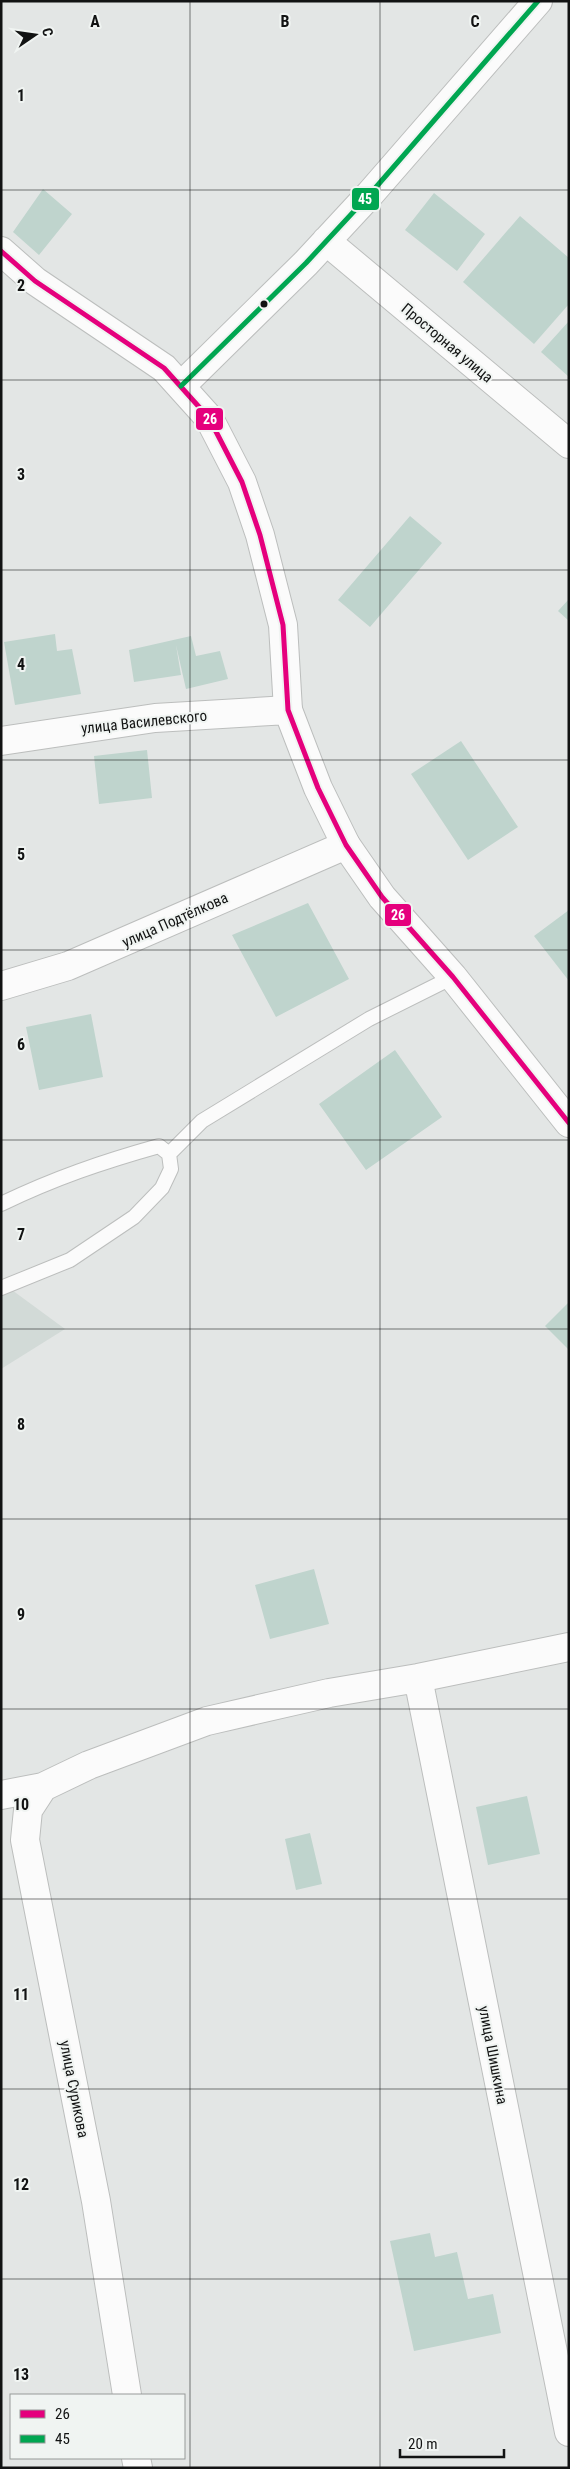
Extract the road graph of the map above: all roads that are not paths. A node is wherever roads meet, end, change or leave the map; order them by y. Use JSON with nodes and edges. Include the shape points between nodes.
{"nodes":[{"id":1,"x":538,"y":1,"type":"edge"},
{"id":2,"x":326,"y":241,"type":"junction"},
{"id":3,"x":1,"y":251,"type":"edge"},
{"id":4,"x":180,"y":386,"type":"junction"},
{"id":5,"x":569,"y":444,"type":"edge"},
{"id":6,"x":288,"y":710,"type":"junction"},
{"id":7,"x":1,"y":741,"type":"edge"},
{"id":8,"x":346,"y":845,"type":"junction"},
{"id":9,"x":453,"y":978,"type":"junction"},
{"id":10,"x":1,"y":986,"type":"edge"},
{"id":11,"x":569,"y":1123,"type":"edge"},
{"id":12,"x":169,"y":1154,"type":"junction"},
{"id":13,"x":1,"y":1204,"type":"edge"},
{"id":14,"x":1,"y":1288,"type":"edge"},
{"id":15,"x":569,"y":1647,"type":"edge"},
{"id":16,"x":418,"y":1678,"type":"junction"},
{"id":17,"x":42,"y":1787,"type":"junction"},
{"id":18,"x":1,"y":1795,"type":"edge"},
{"id":19,"x":126,"y":2394,"type":"edge"},
{"id":20,"x":569,"y":2432,"type":"edge"}],
"edges":[{"from":1,"to":2,"type":"street"},
{"from":2,"to":4,"type":"street"},
{"from":2,"to":5,"type":"street","name":"Просторная улица"},
{"from":3,"to":4,"type":"street","via":[[35,281],[164,368]]},
{"from":4,"to":6,"type":"street","via":[[209,418],[242,482],[260,535],[283,625]]},
{"from":6,"to":7,"type":"street","name":"улица Василевского","via":[[155,718]]},
{"from":6,"to":8,"type":"street","via":[[318,788]]},
{"from":8,"to":9,"type":"street","via":[[382,897]]},
{"from":8,"to":10,"type":"street","name":"улица Подтёлкова","via":[[68,966]]},
{"from":9,"to":11,"type":"street"},
{"from":9,"to":12,"type":"lane","via":[[369,1020],[202,1121]]},
{"from":12,"to":13,"type":"lane","via":[[159,1146],[102,1162],[49,1180]]},
{"from":12,"to":14,"type":"lane","via":[[171,1169],[162,1188],[134,1217],[70,1260]]},
{"from":15,"to":16,"type":"street"},
{"from":16,"to":17,"type":"street","via":[[329,1693],[207,1721],[89,1765]]},
{"from":16,"to":20,"type":"street","name":"улица Шишкина"},
{"from":17,"to":18,"type":"street"},
{"from":17,"to":19,"type":"street","name":"улица Сурикова","via":[[28,1810],[25,1840],[96,2201]]}]}
